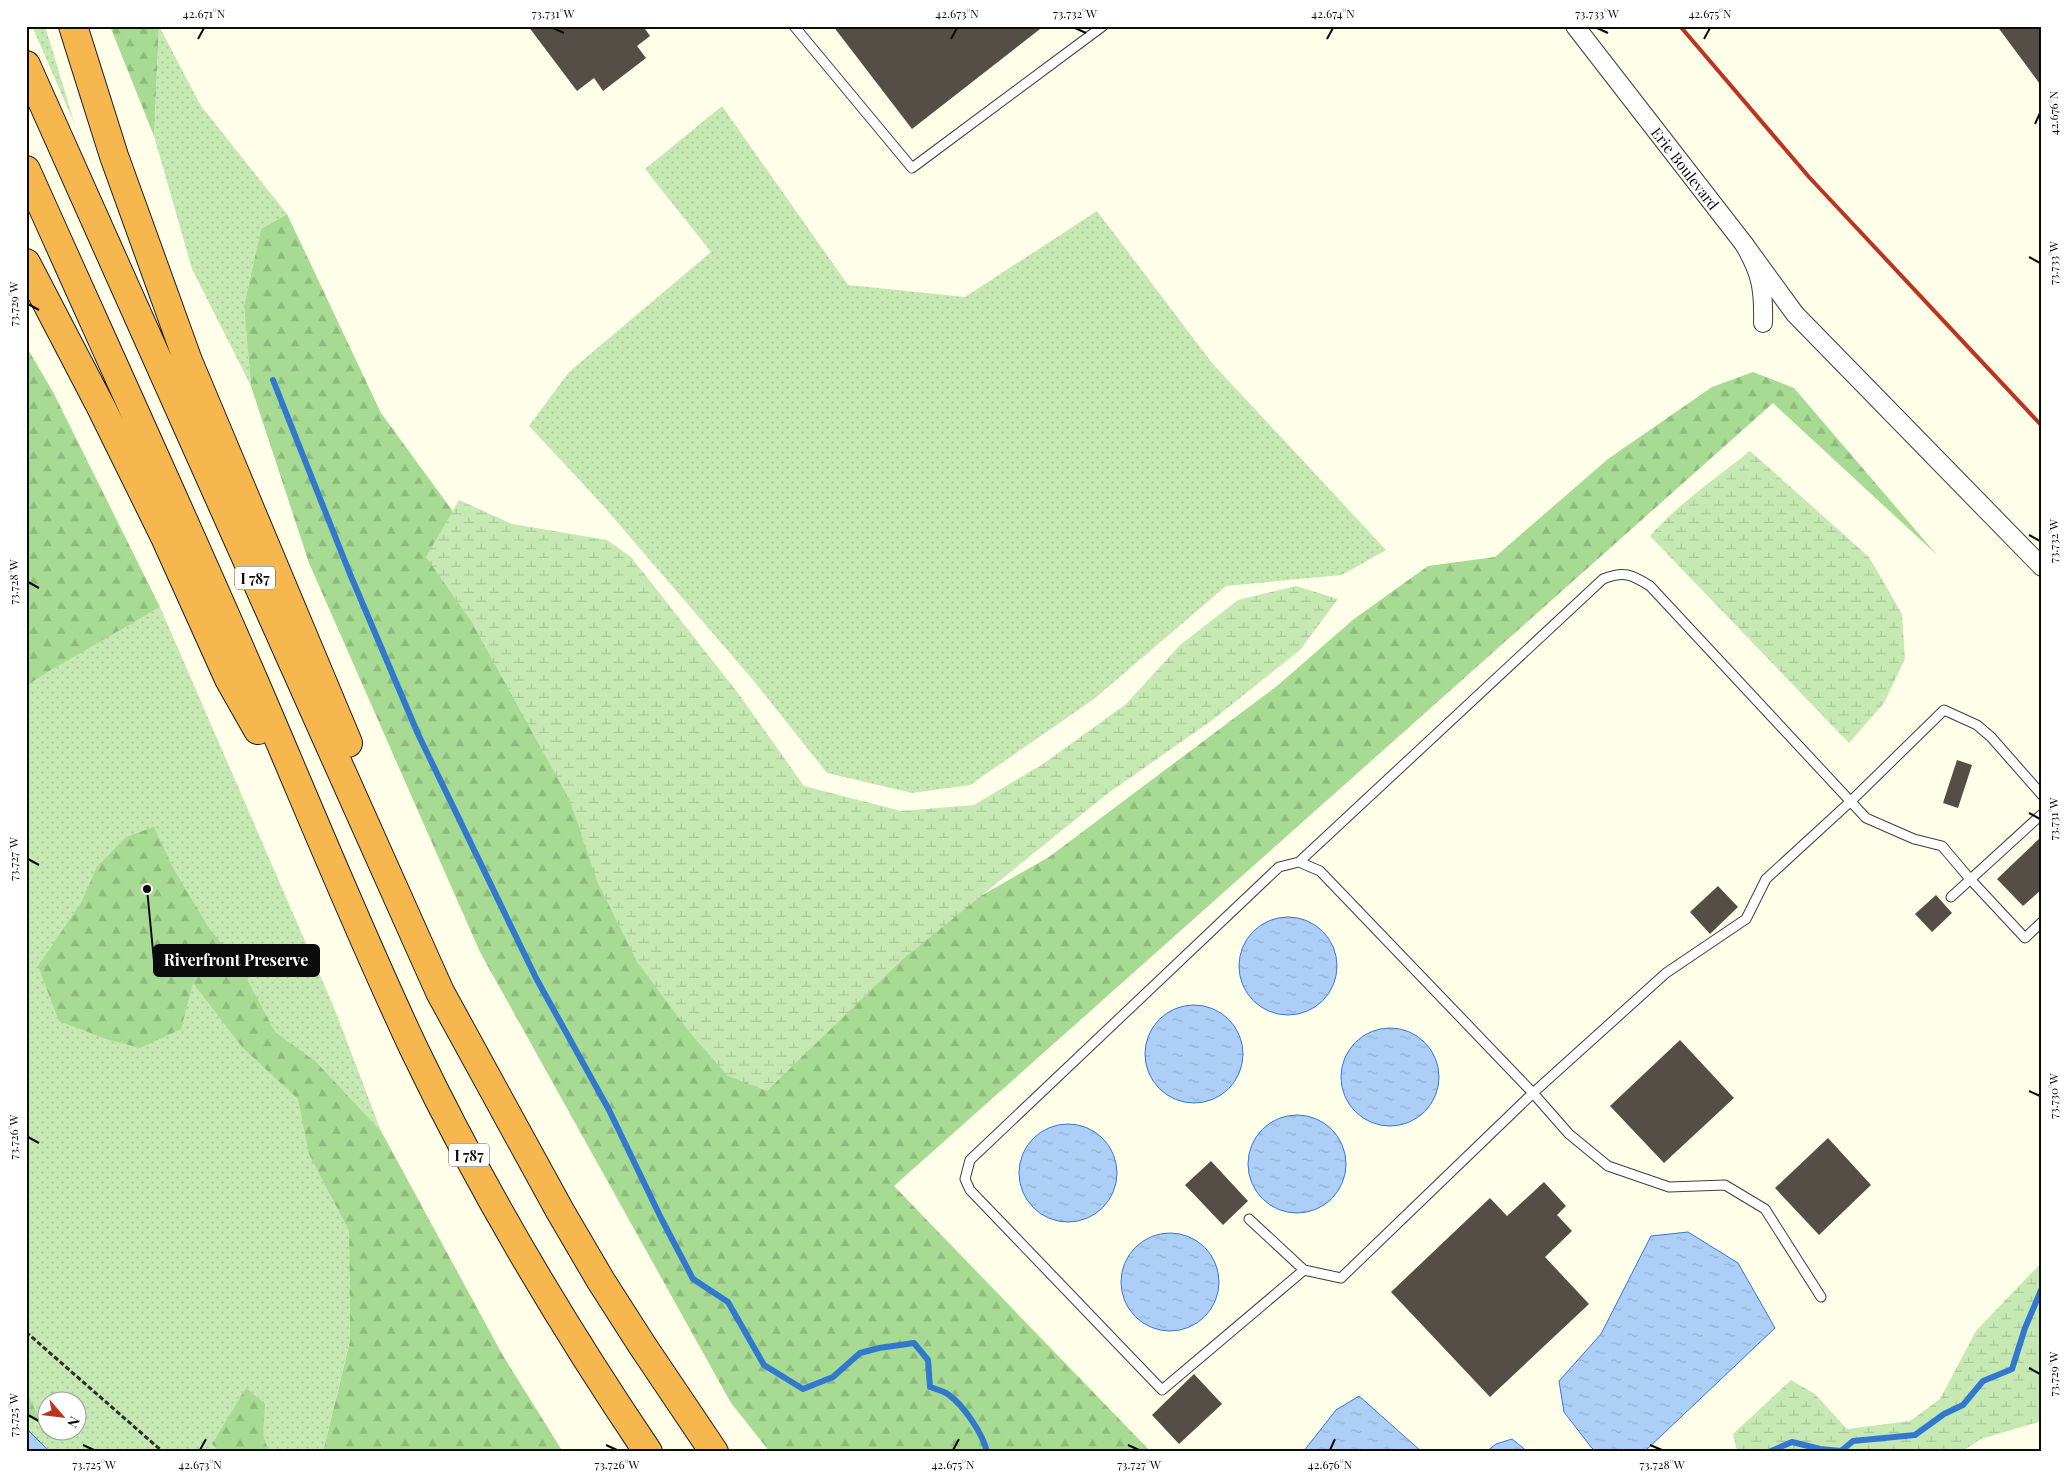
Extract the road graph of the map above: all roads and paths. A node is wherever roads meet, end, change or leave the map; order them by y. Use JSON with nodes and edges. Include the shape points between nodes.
{"nodes":[{"id":1,"x":73,"y":26,"type":"edge"},
{"id":2,"x":794,"y":26,"type":"edge"},
{"id":3,"x":1103,"y":26,"type":"edge"},
{"id":4,"x":1576,"y":26,"type":"edge"},
{"id":5,"x":26,"y":65,"type":"edge"},
{"id":6,"x":26,"y":170,"type":"edge"},
{"id":7,"x":1744,"y":244,"type":"junction"},
{"id":8,"x":26,"y":263,"type":"edge"},
{"id":9,"x":1763,"y":323,"type":"dead end"},
{"id":10,"x":2040,"y":565,"type":"edge"},
{"id":11,"x":2042,"y":795,"type":"edge"},
{"id":12,"x":1850,"y":801,"type":"junction"},
{"id":13,"x":2042,"y":814,"type":"edge"},
{"id":14,"x":320,"y":840,"type":"junction"},
{"id":15,"x":1298,"y":862,"type":"junction"},
{"id":16,"x":1970,"y":879,"type":"junction"},
{"id":17,"x":1951,"y":897,"type":"dead end"},
{"id":18,"x":2042,"y":922,"type":"edge"},
{"id":19,"x":493,"y":1087,"type":"junction"},
{"id":20,"x":1534,"y":1093,"type":"junction"},
{"id":21,"x":1249,"y":1219,"type":"dead end"},
{"id":22,"x":1304,"y":1270,"type":"junction"},
{"id":23,"x":1821,"y":1297,"type":"dead end"},
{"id":24,"x":26,"y":1332,"type":"edge"},
{"id":25,"x":163,"y":1452,"type":"edge"},
{"id":26,"x":648,"y":1452,"type":"edge"},
{"id":27,"x":714,"y":1452,"type":"edge"}],
"edges":[{"from":1,"to":19,"type":"highway","via":[[114,156],[188,361],[357,764],[452,978]]},
{"from":2,"to":3,"type":"lane","via":[[912,168]]},
{"from":4,"to":7,"type":"street","name":"Erie Boulevard"},
{"from":5,"to":19,"type":"highway","number":"I 787","via":[[428,967]]},
{"from":6,"to":14,"type":"highway","number":"I 787","via":[[254,682]]},
{"from":7,"to":9,"type":"street","name":"Erie Boulevard","via":[[1761,280]]},
{"from":7,"to":10,"type":"street","via":[[1796,314]]},
{"from":8,"to":14,"type":"highway","via":[[106,415],[229,679]]},
{"from":11,"to":12,"type":"lane","via":[[1991,737],[1977,725],[1944,710]]},
{"from":12,"to":15,"type":"lane","via":[[1650,586],[1635,577],[1618,574],[1603,579]]},
{"from":12,"to":16,"type":"lane","via":[[1866,818],[1914,839],[1942,846]]},
{"from":12,"to":20,"type":"lane","via":[[1766,879],[1746,919],[1666,973]]},
{"from":13,"to":16,"type":"lane"},
{"from":14,"to":26,"type":"highway","number":"I 787","via":[[382,980],[453,1126],[550,1300]]},
{"from":15,"to":20,"type":"lane","via":[[1320,871]]},
{"from":15,"to":22,"type":"lane","via":[[1279,867],[1072,1062],[970,1160],[965,1179],[970,1190],[1162,1390]]},
{"from":16,"to":17,"type":"lane"},
{"from":16,"to":18,"type":"lane","via":[[2025,938]]},
{"from":19,"to":27,"type":"highway","number":"I 787","via":[[601,1281]]},
{"from":20,"to":22,"type":"lane","via":[[1342,1278]]},
{"from":20,"to":23,"type":"lane","via":[[1569,1134],[1608,1166],[1669,1187],[1725,1185],[1766,1209]]},
{"from":21,"to":22,"type":"lane"},
{"from":24,"to":25,"type":"path"}]}
